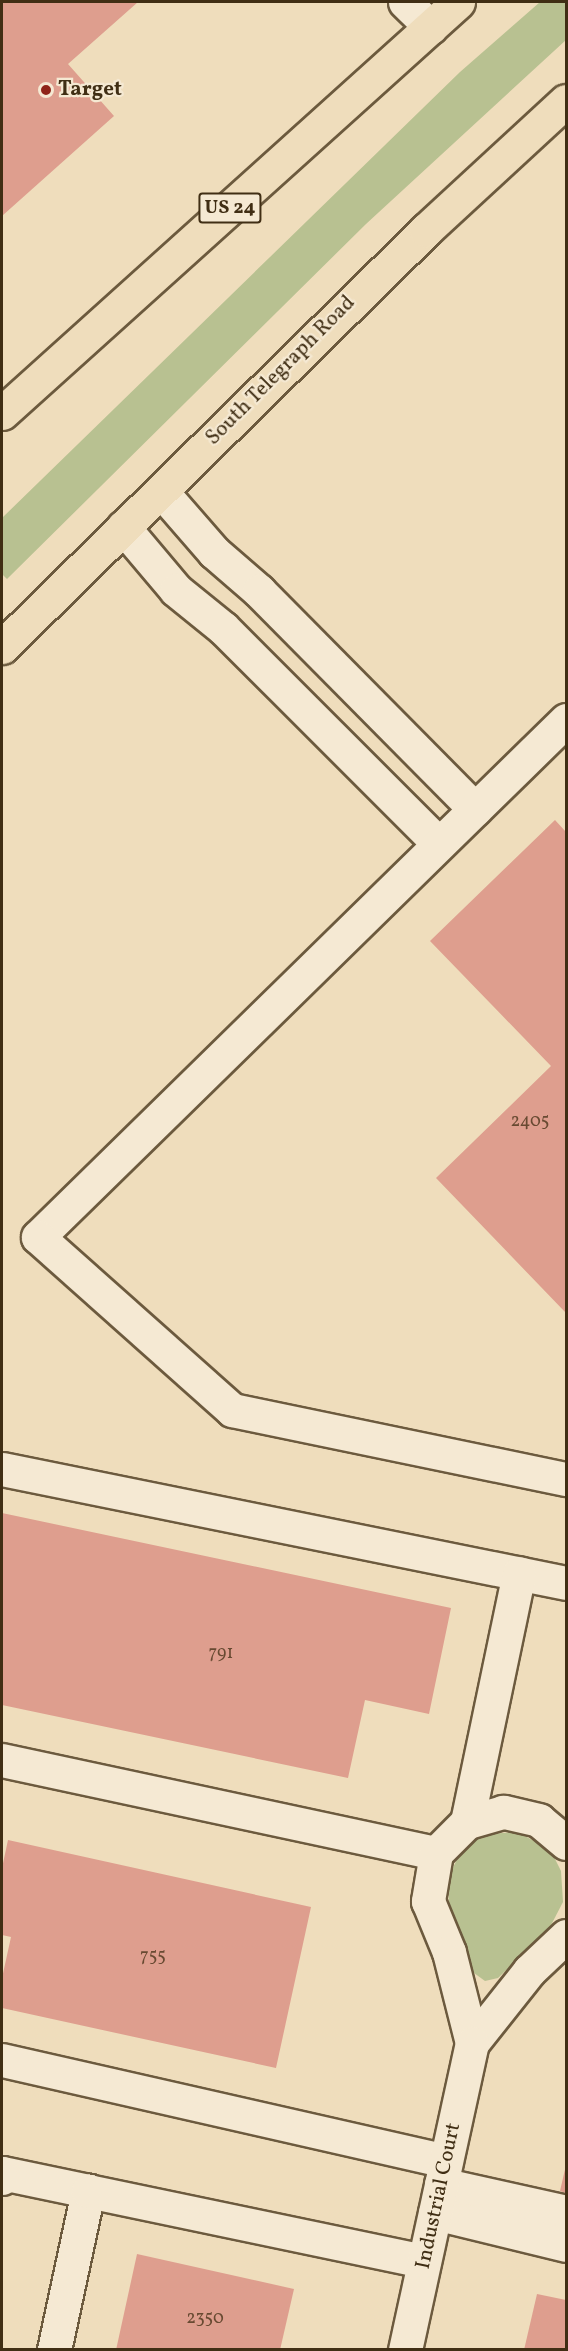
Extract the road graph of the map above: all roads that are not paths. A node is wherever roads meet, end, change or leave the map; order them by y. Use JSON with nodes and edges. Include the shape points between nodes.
{"nodes":[{"id":1,"x":405,"y":2,"type":"edge"},
{"id":2,"x":458,"y":2,"type":"edge"},
{"id":3,"x":431,"y":27,"type":"junction"},
{"id":4,"x":564,"y":108,"type":"edge"},
{"id":5,"x":2,"y":413,"type":"edge"},
{"id":6,"x":160,"y":491,"type":"junction"},
{"id":7,"x":123,"y":528,"type":"junction"},
{"id":8,"x":259,"y":591,"type":"junction"},
{"id":9,"x":223,"y":628,"type":"junction"},
{"id":10,"x":3,"y":644,"type":"edge"},
{"id":11,"x":567,"y":720,"type":"edge"},
{"id":12,"x":388,"y":721,"type":"junction"},
{"id":13,"x":351,"y":757,"type":"junction"},
{"id":14,"x":475,"y":809,"type":"junction"},
{"id":15,"x":439,"y":844,"type":"junction"},
{"id":16,"x":2,"y":1469,"type":"edge"},
{"id":17,"x":567,"y":1479,"type":"edge"},
{"id":18,"x":519,"y":1574,"type":"junction"},
{"id":19,"x":567,"y":1582,"type":"edge"},
{"id":20,"x":2,"y":1760,"type":"edge"},
{"id":21,"x":467,"y":1822,"type":"junction"},
{"id":22,"x":567,"y":1843,"type":"edge"},
{"id":23,"x":436,"y":1853,"type":"junction"},
{"id":24,"x":564,"y":1945,"type":"edge"},
{"id":25,"x":472,"y":2043,"type":"junction"},
{"id":26,"x":2,"y":2060,"type":"edge"},
{"id":27,"x":2,"y":2178,"type":"edge"},
{"id":28,"x":441,"y":2186,"type":"junction"},
{"id":29,"x":88,"y":2191,"type":"junction"},
{"id":30,"x":567,"y":2212,"type":"edge"},
{"id":31,"x":567,"y":2245,"type":"edge"},
{"id":32,"x":424,"y":2261,"type":"junction"},
{"id":33,"x":54,"y":2349,"type":"edge"},
{"id":34,"x":405,"y":2349,"type":"edge"}],
"edges":[{"from":1,"to":3,"type":"street"},
{"from":2,"to":3,"type":"highway","number":"US 24"},
{"from":3,"to":5,"type":"highway","number":"US 24"},
{"from":4,"to":6,"type":"highway","name":"South Telegraph Road","via":[[426,230]]},
{"from":6,"to":7,"type":"highway","name":"South Telegraph Road"},
{"from":6,"to":8,"type":"street","via":[[214,552]]},
{"from":7,"to":9,"type":"street","via":[[176,590]]},
{"from":7,"to":10,"type":"highway","name":"South Telegraph Road"},
{"from":8,"to":9,"type":"street"},
{"from":8,"to":12,"type":"street"},
{"from":9,"to":13,"type":"street"},
{"from":11,"to":14,"type":"street"},
{"from":12,"to":13,"type":"street"},
{"from":12,"to":14,"type":"street"},
{"from":13,"to":15,"type":"street"},
{"from":14,"to":15,"type":"street"},
{"from":15,"to":17,"type":"street","via":[[38,1237],[232,1410]]},
{"from":16,"to":18,"type":"street"},
{"from":18,"to":19,"type":"street"},
{"from":18,"to":21,"type":"street"},
{"from":20,"to":23,"type":"street"},
{"from":21,"to":22,"type":"street","via":[[484,1815],[522,1814],[539,1820]]},
{"from":21,"to":23,"type":"street"},
{"from":23,"to":25,"type":"street","name":"Industrial Court","via":[[428,1901],[449,1952]]},
{"from":24,"to":25,"type":"street","name":"Industrial Court","via":[[529,1971]]},
{"from":25,"to":28,"type":"street","name":"Industrial Court"},
{"from":26,"to":28,"type":"street"},
{"from":27,"to":29,"type":"street","via":[[2,2173]]},
{"from":28,"to":30,"type":"street"},
{"from":28,"to":31,"type":"street"},
{"from":28,"to":32,"type":"street","name":"Industrial Court"},
{"from":29,"to":32,"type":"street"},
{"from":29,"to":33,"type":"street"},
{"from":32,"to":34,"type":"street","name":"Industrial Court"}]}
